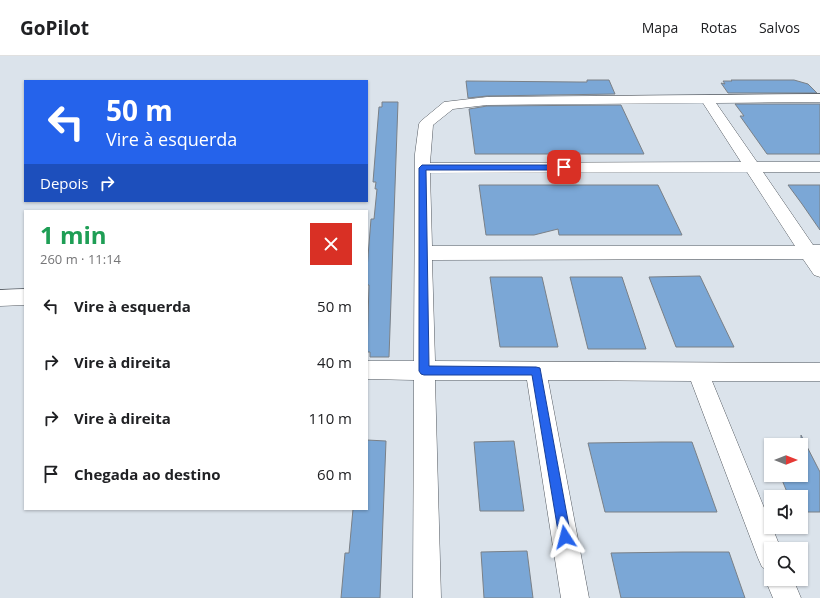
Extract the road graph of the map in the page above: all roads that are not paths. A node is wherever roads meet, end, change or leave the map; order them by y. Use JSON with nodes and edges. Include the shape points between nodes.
{"nodes":[{"id":1,"x":820,"y":98,"type":"edge"},
{"id":2,"x":707,"y":99,"type":"junction"},
{"id":3,"x":752,"y":167,"type":"junction"},
{"id":4,"x":820,"y":167,"type":"edge"},
{"id":5,"x":422,"y":168,"type":"junction"},
{"id":6,"x":814,"y":252,"type":"edge"},
{"id":7,"x":423,"y":253,"type":"junction"},
{"id":8,"x":820,"y":270,"type":"edge"},
{"id":9,"x":0,"y":298,"type":"edge"},
{"id":10,"x":24,"y":298,"type":"edge"},
{"id":11,"x":368,"y":370,"type":"edge"},
{"id":12,"x":424,"y":371,"type":"junction"},
{"id":13,"x":536,"y":371,"type":"junction"},
{"id":14,"x":698,"y":372,"type":"junction"},
{"id":15,"x":820,"y":372,"type":"edge"},
{"id":16,"x":765,"y":542,"type":"edge"},
{"id":17,"x":782,"y":586,"type":"edge"},
{"id":18,"x":427,"y":598,"type":"edge"},
{"id":19,"x":575,"y":598,"type":"edge"},
{"id":20,"x":787,"y":598,"type":"edge"}],
"edges":[{"from":1,"to":2,"type":"street"},
{"from":2,"to":3,"type":"street"},
{"from":2,"to":5,"type":"street","via":[[487,101],[449,105],[426,124]]},
{"from":3,"to":4,"type":"street"},
{"from":3,"to":5,"type":"street"},
{"from":3,"to":6,"type":"street"},
{"from":5,"to":7,"type":"street"},
{"from":6,"to":7,"type":"street"},
{"from":6,"to":8,"type":"street"},
{"from":7,"to":12,"type":"street"},
{"from":9,"to":10,"type":"street"},
{"from":11,"to":12,"type":"street"},
{"from":12,"to":13,"type":"street"},
{"from":12,"to":18,"type":"street"},
{"from":13,"to":14,"type":"street"},
{"from":13,"to":19,"type":"street"},
{"from":14,"to":15,"type":"street"},
{"from":14,"to":16,"type":"street"},
{"from":17,"to":20,"type":"street"}]}
